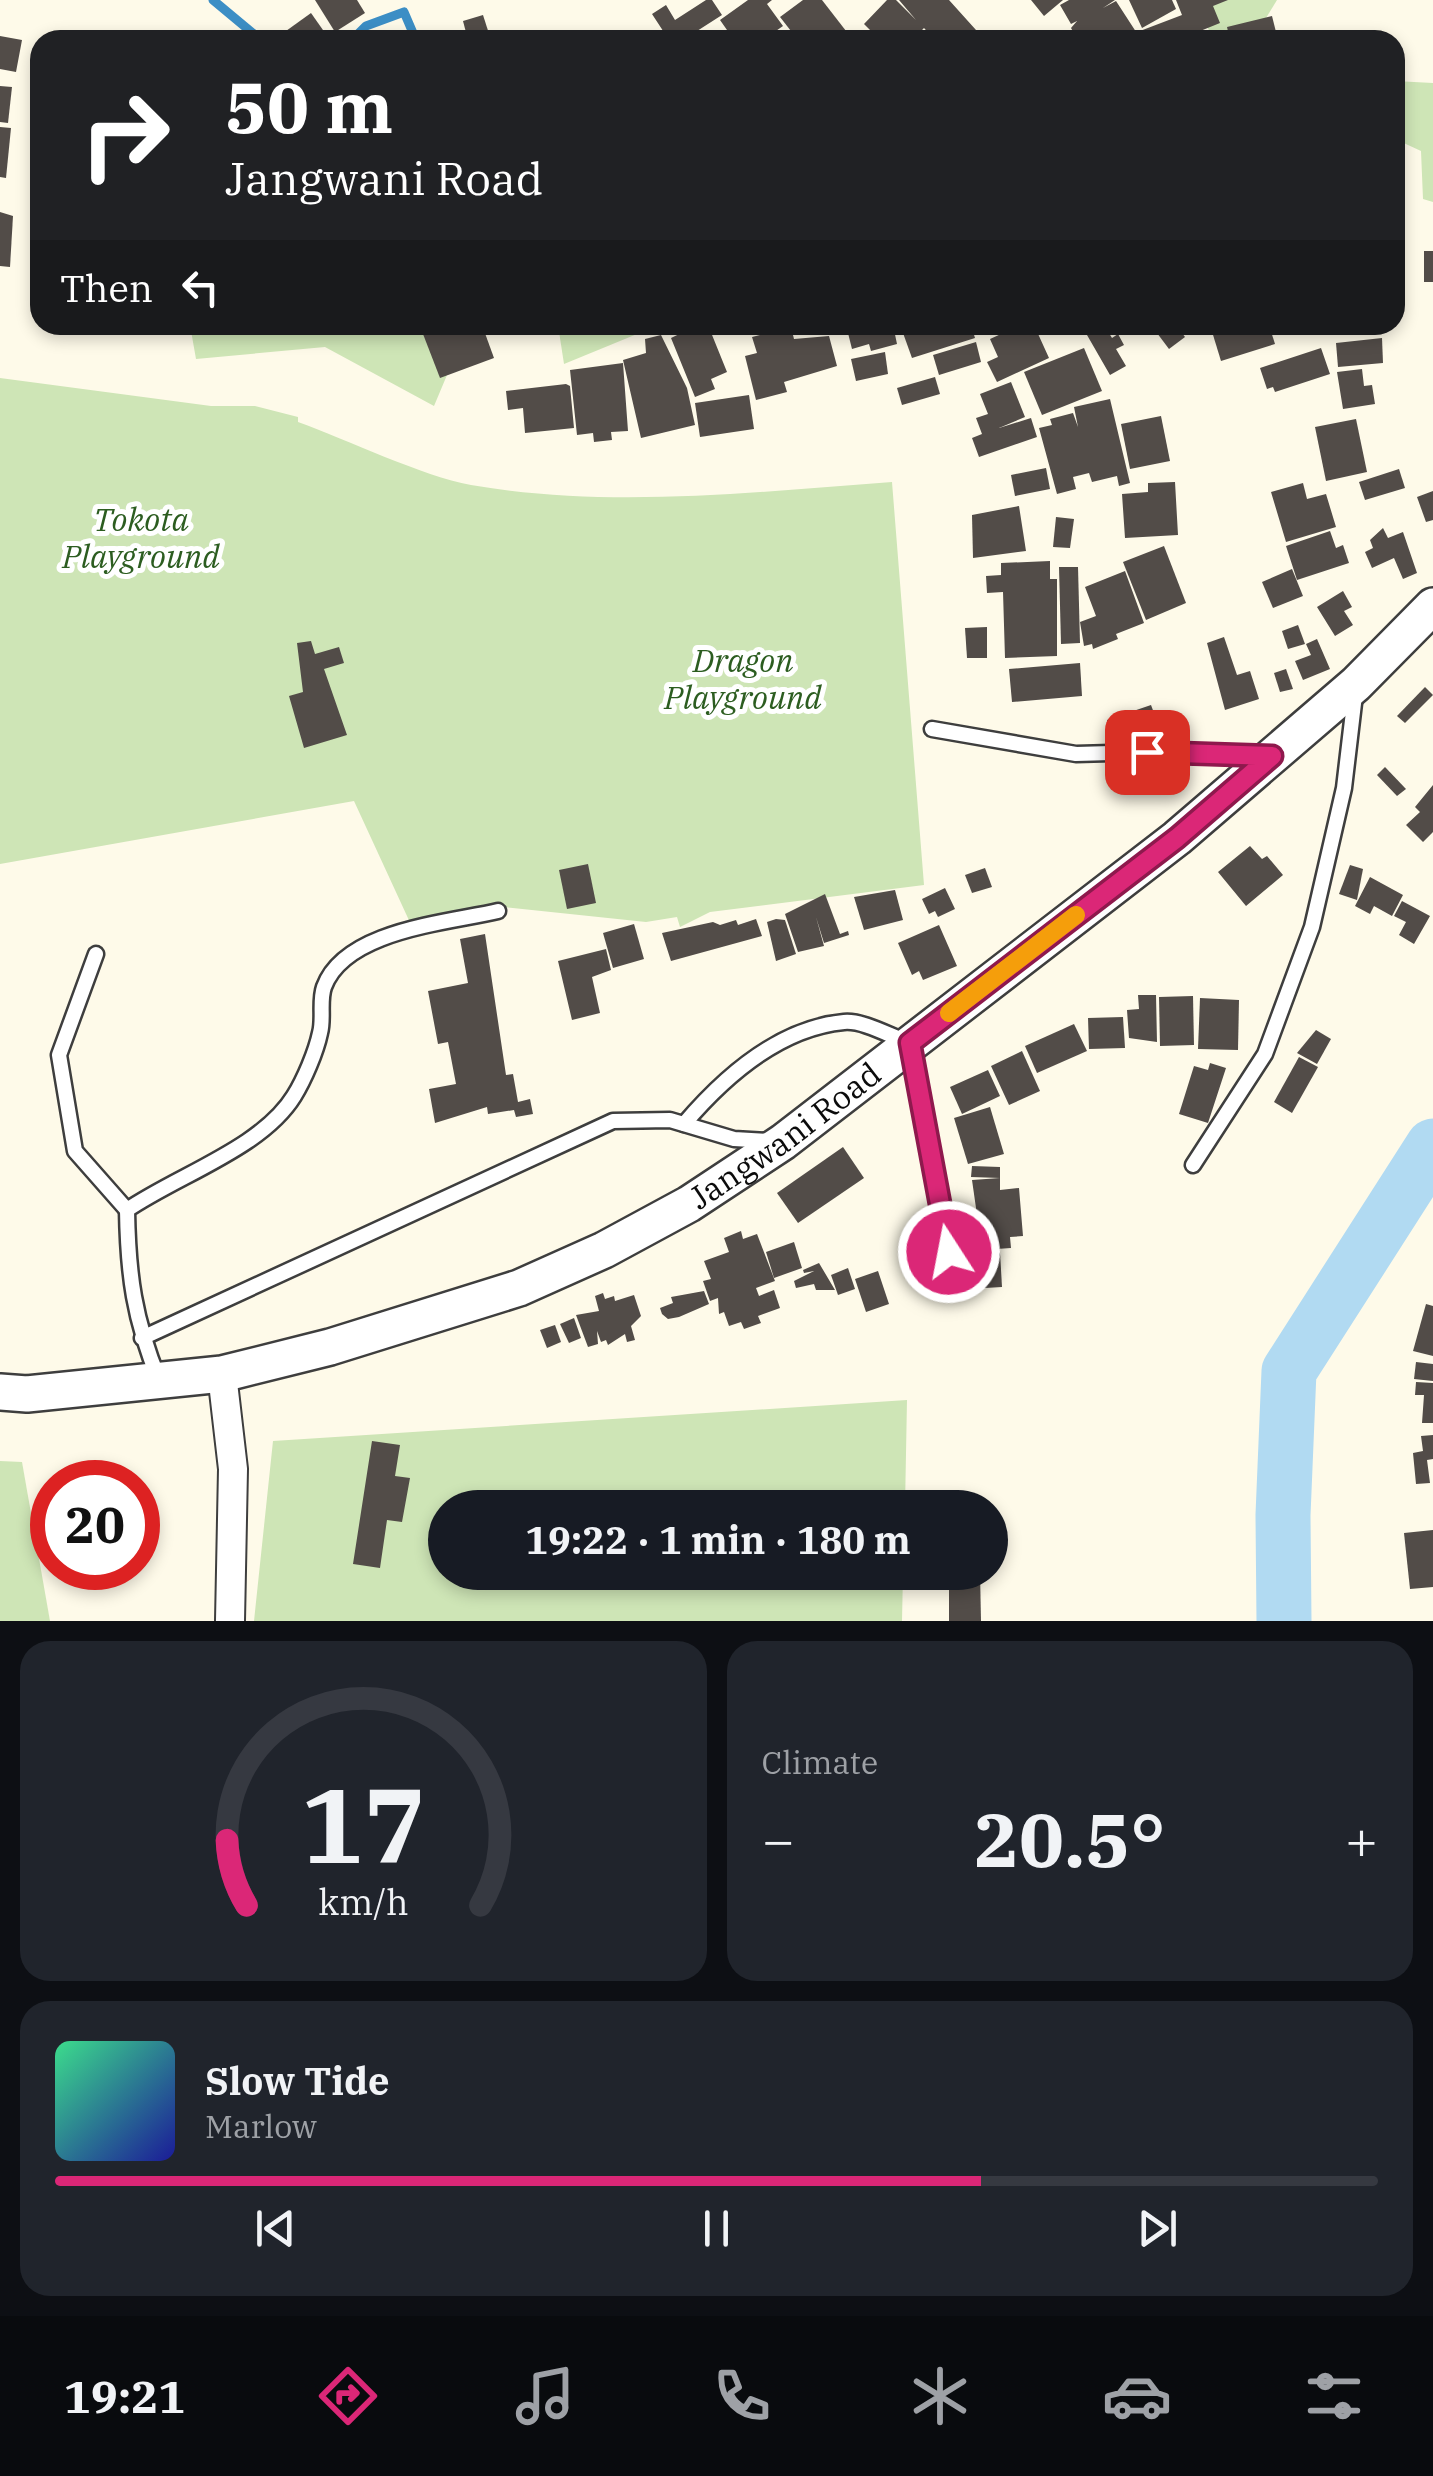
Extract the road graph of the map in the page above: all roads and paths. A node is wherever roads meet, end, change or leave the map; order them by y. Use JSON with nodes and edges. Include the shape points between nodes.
{"nodes":[{"id":1,"x":1433,"y":606,"type":"edge"},
{"id":2,"x":1356,"y":684,"type":"junction"},
{"id":3,"x":932,"y":730,"type":"dead end"},
{"id":4,"x":1272,"y":756,"type":"junction"},
{"id":5,"x":498,"y":911,"type":"dead end"},
{"id":6,"x":96,"y":954,"type":"dead end"},
{"id":7,"x":910,"y":1043,"type":"junction"},
{"id":8,"x":684,"y":1124,"type":"junction"},
{"id":9,"x":783,"y":1142,"type":"junction"},
{"id":10,"x":1194,"y":1164,"type":"dead end"},
{"id":11,"x":127,"y":1210,"type":"junction"},
{"id":12,"x":949,"y":1252,"type":"dead end"},
{"id":13,"x":142,"y":1338,"type":"junction"},
{"id":14,"x":222,"y":1374,"type":"junction"},
{"id":15,"x":159,"y":1380,"type":"junction"},
{"id":16,"x":0,"y":1392,"type":"edge"},
{"id":17,"x":230,"y":1621,"type":"edge"}],
"edges":[{"from":1,"to":2,"type":"street","name":"Jangwani Road"},
{"from":2,"to":4,"type":"street","name":"Jangwani Road"},
{"from":2,"to":10,"type":"lane","via":[[1344,788],[1312,927],[1265,1054]]},
{"from":3,"to":4,"type":"lane","via":[[1076,754]]},
{"from":4,"to":7,"type":"street","name":"Jangwani Road","via":[[1177,838]]},
{"from":5,"to":11,"type":"lane","via":[[377,937],[338,966],[324,988],[320,1033],[294,1096],[255,1140]]},
{"from":6,"to":11,"type":"lane","via":[[58,1055],[75,1151]]},
{"from":7,"to":8,"type":"lane","via":[[847,1021],[789,1038],[722,1080]]},
{"from":7,"to":9,"type":"street","name":"Jangwani Road"},
{"from":7,"to":12,"type":"lane"},
{"from":8,"to":9,"type":"lane","via":[[734,1139]]},
{"from":8,"to":13,"type":"lane","via":[[613,1120]]},
{"from":9,"to":14,"type":"street","name":"Jangwani Road","via":[[688,1204],[518,1288]]},
{"from":11,"to":13,"type":"lane","via":[[128,1283]]},
{"from":13,"to":15,"type":"lane"},
{"from":14,"to":15,"type":"street","name":"Jangwani Road"},
{"from":14,"to":17,"type":"street","via":[[234,1470]]},
{"from":15,"to":16,"type":"street","name":"Jangwani Road"}]}
